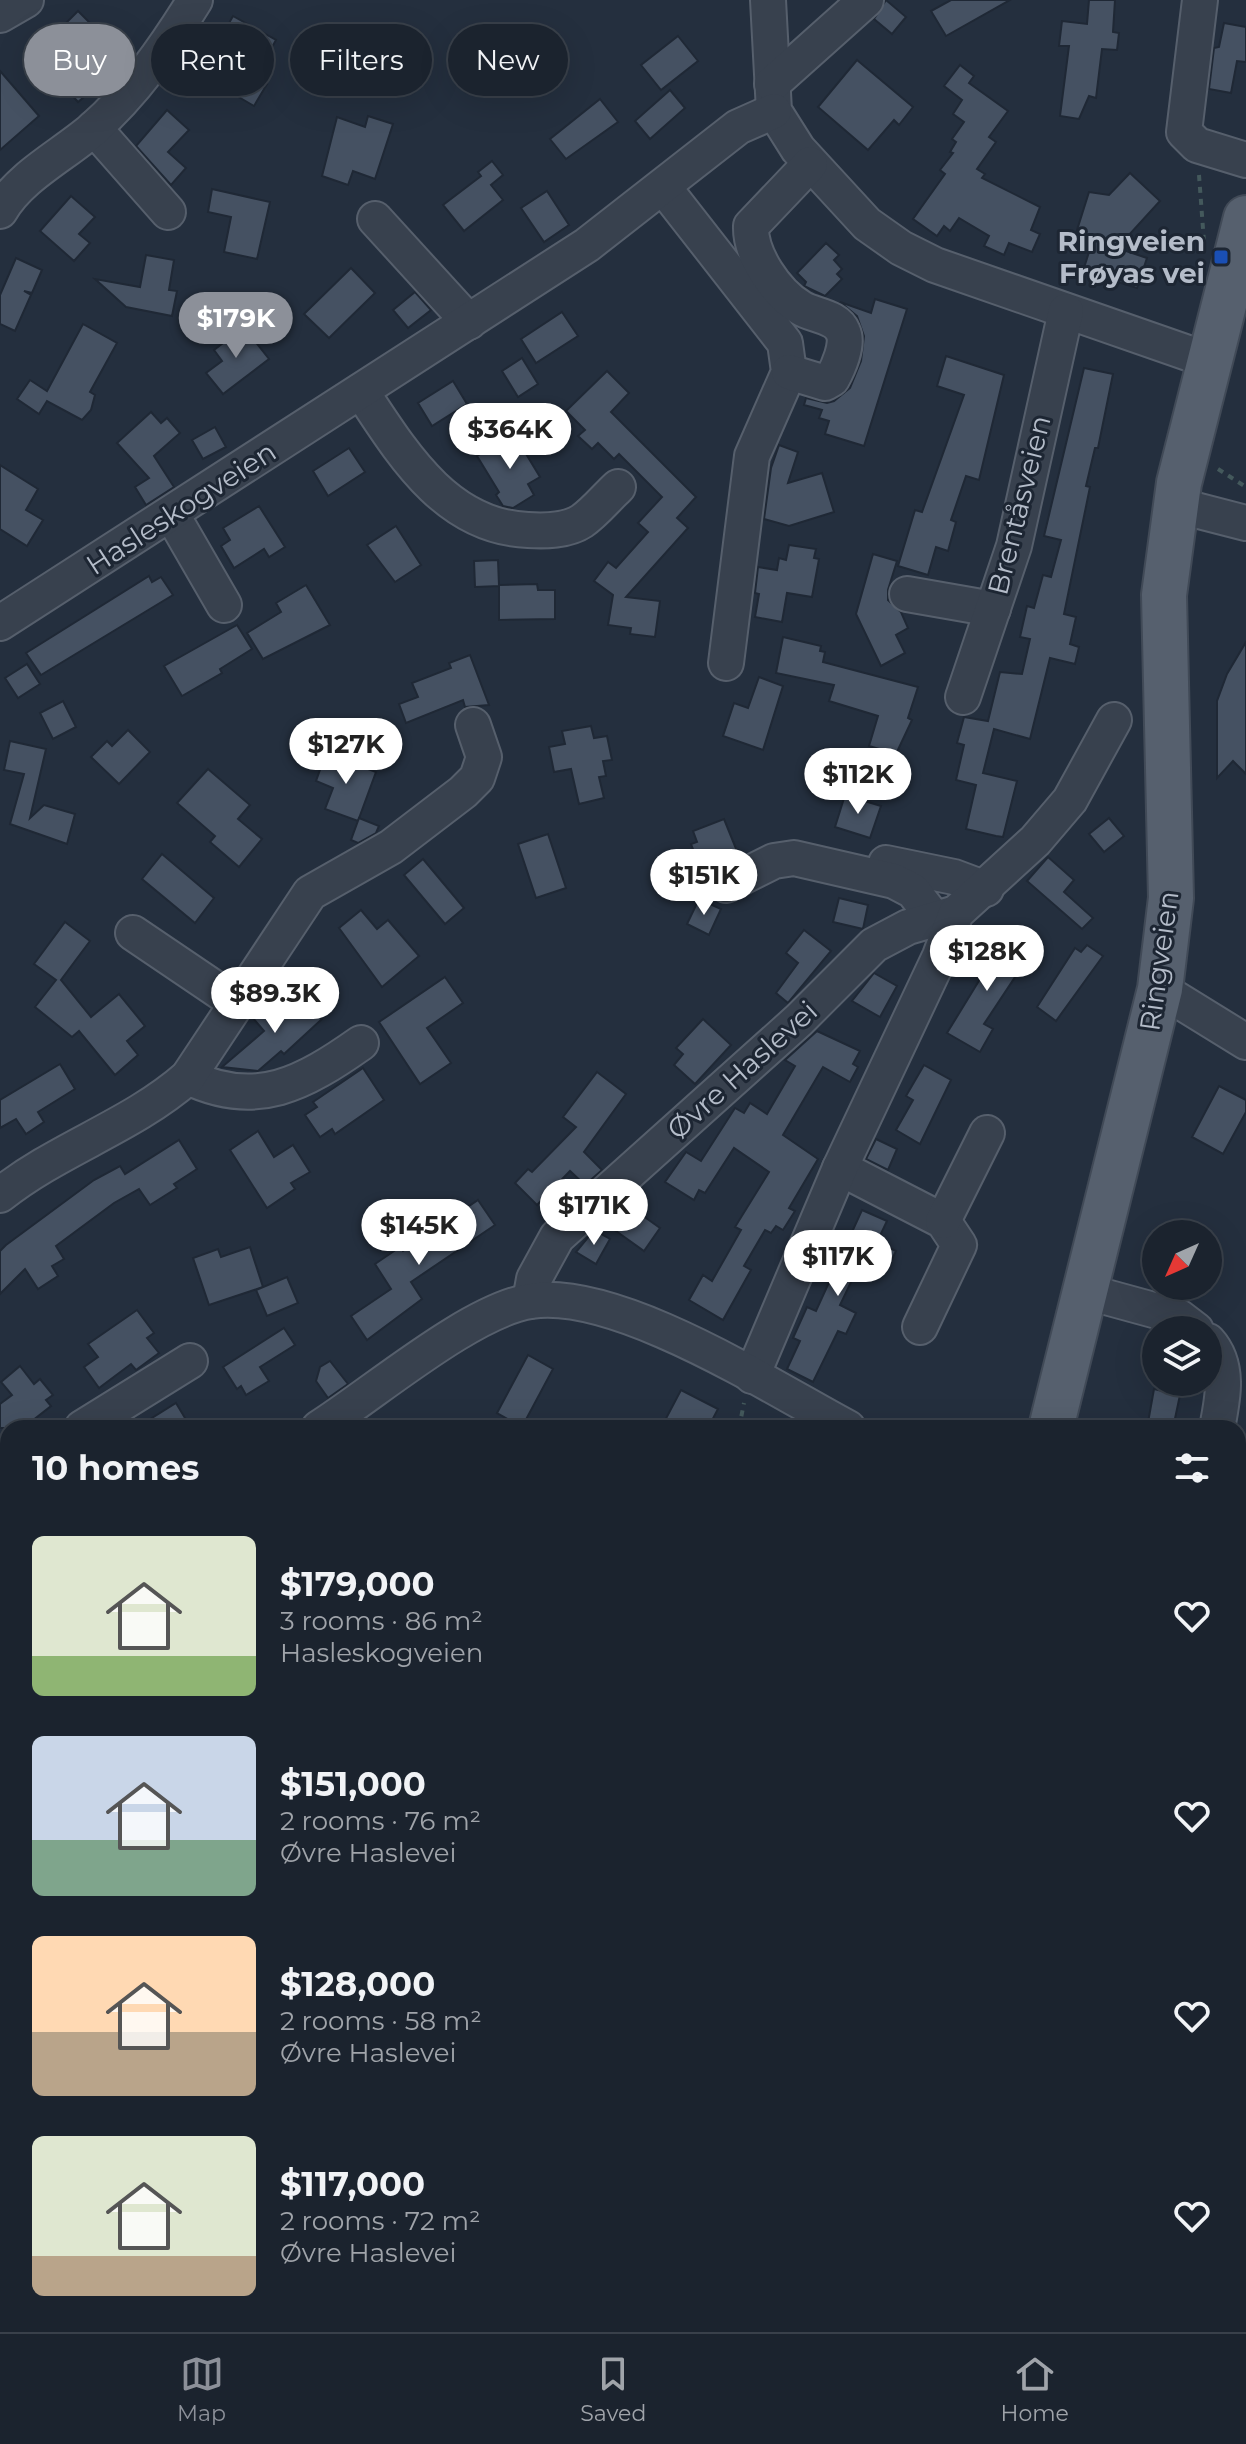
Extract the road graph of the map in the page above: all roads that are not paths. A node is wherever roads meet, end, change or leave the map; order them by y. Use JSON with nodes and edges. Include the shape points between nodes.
{"nodes":[{"id":1,"x":26,"y":0,"type":"edge"},
{"id":2,"x":195,"y":0,"type":"edge"},
{"id":3,"x":768,"y":0,"type":"edge"},
{"id":4,"x":866,"y":0,"type":"edge"},
{"id":5,"x":1200,"y":0,"type":"edge"},
{"id":6,"x":0,"y":15,"type":"edge"},
{"id":7,"x":773,"y":98,"type":"junction"},
{"id":8,"x":94,"y":128,"type":"junction"},
{"id":9,"x":1246,"y":160,"type":"edge"},
{"id":10,"x":810,"y":164,"type":"junction"},
{"id":11,"x":664,"y":188,"type":"junction"},
{"id":12,"x":0,"y":211,"type":"edge"},
{"id":13,"x":168,"y":212,"type":"dead end"},
{"id":14,"x":1246,"y":218,"type":"edge"},
{"id":15,"x":375,"y":219,"type":"dead end"},
{"id":16,"x":1066,"y":311,"type":"junction"},
{"id":17,"x":469,"y":322,"type":"junction"},
{"id":18,"x":1208,"y":360,"type":"junction"},
{"id":19,"x":789,"y":372,"type":"junction"},
{"id":20,"x":361,"y":391,"type":"junction"},
{"id":21,"x":1189,"y":482,"type":"junction"},
{"id":22,"x":618,"y":487,"type":"dead end"},
{"id":23,"x":1246,"y":508,"type":"edge"},
{"id":24,"x":172,"y":515,"type":"junction"},
{"id":25,"x":1246,"y":523,"type":"edge"},
{"id":26,"x":907,"y":594,"type":"dead end"},
{"id":27,"x":224,"y":605,"type":"dead end"},
{"id":28,"x":993,"y":609,"type":"junction"},
{"id":29,"x":0,"y":623,"type":"edge"},
{"id":30,"x":726,"y":663,"type":"dead end"},
{"id":31,"x":963,"y":697,"type":"dead end"},
{"id":32,"x":1114,"y":720,"type":"dead end"},
{"id":33,"x":473,"y":725,"type":"dead end"},
{"id":34,"x":843,"y":848,"type":"dead end"},
{"id":35,"x":726,"y":885,"type":"dead end"},
{"id":36,"x":986,"y":889,"type":"junction"},
{"id":37,"x":945,"y":915,"type":"junction"},
{"id":38,"x":133,"y":933,"type":"dead end"},
{"id":39,"x":1160,"y":989,"type":"junction"},
{"id":40,"x":235,"y":1002,"type":"junction"},
{"id":41,"x":1246,"y":1042,"type":"edge"},
{"id":42,"x":361,"y":1043,"type":"dead end"},
{"id":43,"x":188,"y":1077,"type":"junction"},
{"id":44,"x":987,"y":1133,"type":"dead end"},
{"id":45,"x":840,"y":1168,"type":"junction"},
{"id":46,"x":0,"y":1195,"type":"edge"},
{"id":47,"x":943,"y":1221,"type":"junction"},
{"id":48,"x":1084,"y":1291,"type":"junction"},
{"id":49,"x":530,"y":1301,"type":"junction"},
{"id":50,"x":1175,"y":1316,"type":"edge"},
{"id":51,"x":920,"y":1327,"type":"dead end"},
{"id":52,"x":190,"y":1361,"type":"dead end"},
{"id":53,"x":1222,"y":1368,"type":"edge"},
{"id":54,"x":752,"y":1376,"type":"junction"},
{"id":55,"x":1228,"y":1415,"type":"edge"},
{"id":56,"x":95,"y":1420,"type":"edge"},
{"id":57,"x":331,"y":1420,"type":"edge"},
{"id":58,"x":833,"y":1420,"type":"edge"},
{"id":59,"x":1053,"y":1420,"type":"edge"}],
"edges":[{"from":1,"to":6,"type":"street"},
{"from":2,"to":8,"type":"street","via":[[144,76]]},
{"from":3,"to":7,"type":"street"},
{"from":4,"to":7,"type":"street","name":"Hasleskogveien"},
{"from":5,"to":9,"type":"street","via":[[1184,132],[1197,145]]},
{"from":7,"to":10,"type":"street"},
{"from":7,"to":11,"type":"street","name":"Hasleskogveien"},
{"from":8,"to":12,"type":"street","via":[[38,172]]},
{"from":8,"to":13,"type":"street"},
{"from":10,"to":16,"type":"street","via":[[867,224],[901,248]]},
{"from":10,"to":19,"type":"street","via":[[751,226],[755,253],[789,300],[833,321],[845,342],[832,379],[825,383]]},
{"from":11,"to":17,"type":"street","name":"Hasleskogveien"},
{"from":11,"to":19,"type":"street","via":[[785,343]]},
{"from":14,"to":18,"type":"main road","name":"Ringveien"},
{"from":15,"to":17,"type":"street"},
{"from":16,"to":18,"type":"street"},
{"from":16,"to":28,"type":"street","name":"Brentåsveien","via":[[1014,546]]},
{"from":17,"to":20,"type":"street","name":"Hasleskogveien"},
{"from":18,"to":21,"type":"main road","name":"Ringveien"},
{"from":19,"to":30,"type":"street","via":[[752,456]]},
{"from":20,"to":22,"type":"street","via":[[425,480],[482,523],[549,531],[580,522]]},
{"from":20,"to":24,"type":"street","name":"Hasleskogveien"},
{"from":21,"to":23,"type":"street"},
{"from":21,"to":25,"type":"street"},
{"from":21,"to":39,"type":"main road","name":"Ringveien","via":[[1164,595],[1171,898]]},
{"from":24,"to":27,"type":"street"},
{"from":24,"to":29,"type":"street","name":"Hasleskogveien"},
{"from":26,"to":28,"type":"street"},
{"from":28,"to":31,"type":"street","name":"Brentåsveien"},
{"from":32,"to":36,"type":"street","name":"Øvre Haslevei","via":[[1070,800]]},
{"from":33,"to":40,"type":"street","via":[[484,757],[473,783],[391,847],[310,893]]},
{"from":34,"to":36,"type":"street"},
{"from":35,"to":37,"type":"street","via":[[774,861],[794,858],[894,881]]},
{"from":36,"to":37,"type":"street","name":"Øvre Haslevei"},
{"from":37,"to":45,"type":"street","name":"Øvre Haslevei"},
{"from":37,"to":49,"type":"street","name":"Øvre Haslevei","via":[[874,945],[799,1020],[557,1237],[534,1279]]},
{"from":38,"to":40,"type":"street"},
{"from":39,"to":41,"type":"street"},
{"from":39,"to":48,"type":"main road","name":"Ringveien"},
{"from":40,"to":43,"type":"street"},
{"from":42,"to":43,"type":"street","via":[[308,1080],[284,1088],[225,1090]]},
{"from":43,"to":46,"type":"street","via":[[136,1116],[62,1152]]},
{"from":44,"to":47,"type":"street"},
{"from":45,"to":47,"type":"street"},
{"from":45,"to":54,"type":"street","name":"Øvre Haslevei"},
{"from":47,"to":51,"type":"street","via":[[959,1245]]},
{"from":48,"to":50,"type":"street"},
{"from":48,"to":59,"type":"main road","name":"Ringveien"},
{"from":49,"to":54,"type":"street","via":[[562,1300],[619,1313]]},
{"from":49,"to":57,"type":"street","via":[[453,1336]]},
{"from":52,"to":56,"type":"street"},
{"from":53,"to":55,"type":"street"},
{"from":54,"to":58,"type":"street"}]}
